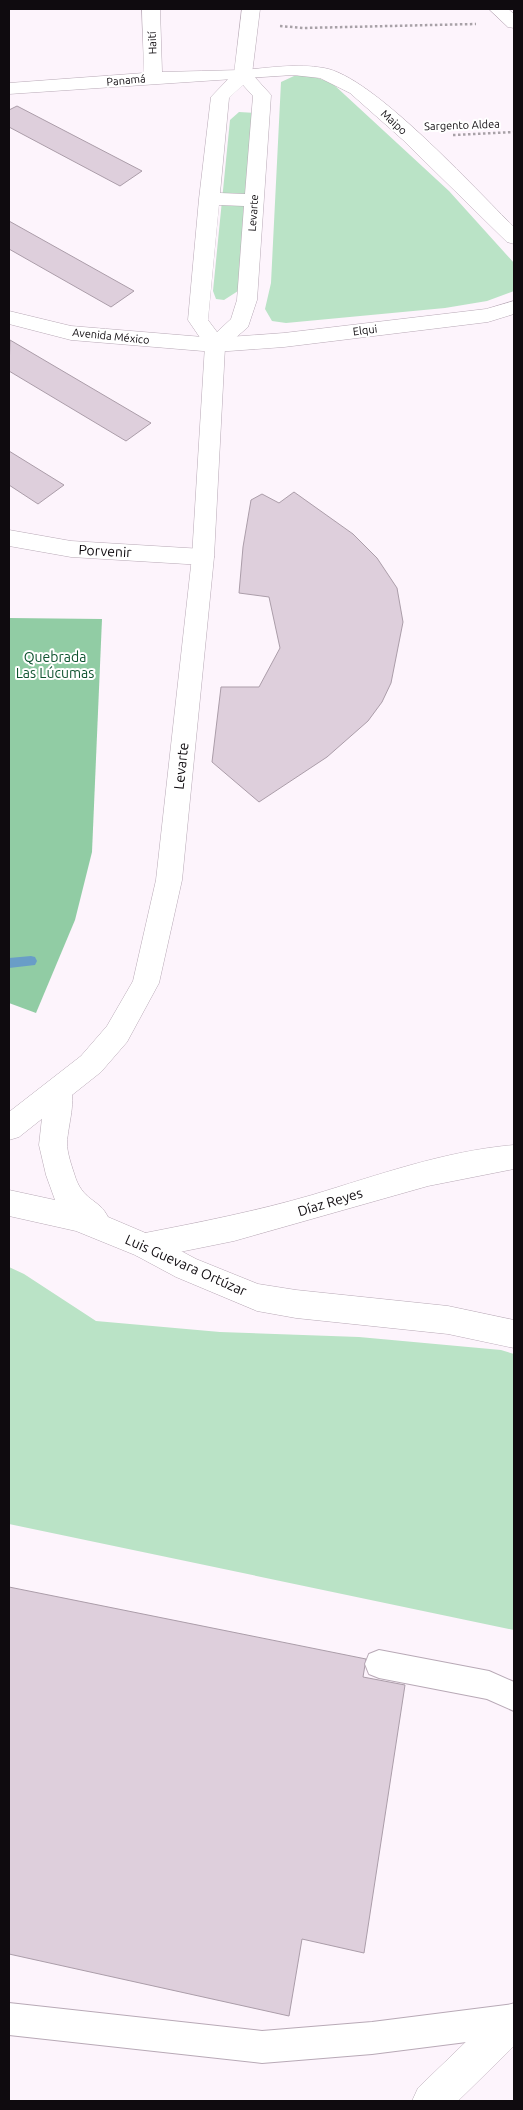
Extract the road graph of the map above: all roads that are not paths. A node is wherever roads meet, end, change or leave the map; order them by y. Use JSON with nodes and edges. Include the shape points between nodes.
{"nodes":[{"id":1,"x":151,"y":9,"type":"edge"},
{"id":2,"x":250,"y":15,"type":"edge"},
{"id":3,"x":243,"y":75,"type":"junction"},
{"id":4,"x":154,"y":78,"type":"junction"},
{"id":5,"x":9,"y":89,"type":"edge"},
{"id":6,"x":210,"y":199,"type":"junction"},
{"id":7,"x":254,"y":200,"type":"junction"},
{"id":8,"x":514,"y":238,"type":"edge"},
{"id":9,"x":514,"y":307,"type":"edge"},
{"id":10,"x":9,"y":318,"type":"edge"},
{"id":11,"x":214,"y":345,"type":"junction"},
{"id":12,"x":9,"y":538,"type":"edge"},
{"id":13,"x":203,"y":557,"type":"junction"},
{"id":14,"x":59,"y":1091,"type":"junction"},
{"id":15,"x":9,"y":1128,"type":"edge"},
{"id":16,"x":514,"y":1157,"type":"edge"},
{"id":17,"x":9,"y":1203,"type":"edge"},
{"id":18,"x":108,"y":1230,"type":"junction"},
{"id":19,"x":145,"y":1246,"type":"junction"},
{"id":20,"x":514,"y":1334,"type":"edge"},
{"id":21,"x":380,"y":1664,"type":"dead end"},
{"id":22,"x":514,"y":1697,"type":"edge"},
{"id":23,"x":9,"y":2019,"type":"edge"},
{"id":24,"x":514,"y":2021,"type":"edge"},
{"id":25,"x":431,"y":2101,"type":"edge"}],
"edges":[{"from":1,"to":4,"type":"street","name":"Haití"},
{"from":2,"to":3,"type":"street"},
{"from":3,"to":4,"type":"street","name":"Panamá"},
{"from":3,"to":6,"type":"street","via":[[220,97]]},
{"from":3,"to":7,"type":"street","name":"Levarte","via":[[262,95]]},
{"from":3,"to":8,"type":"street","name":"Maipo","via":[[292,70],[324,73],[357,89]]},
{"from":4,"to":5,"type":"street","name":"Panamá"},
{"from":6,"to":7,"type":"street"},
{"from":6,"to":11,"type":"street","via":[[198,320]]},
{"from":7,"to":11,"type":"street","name":"Levarte","via":[[247,300],[241,322]]},
{"from":9,"to":11,"type":"street","name":"Elqui","via":[[488,315],[284,340]]},
{"from":10,"to":11,"type":"street","name":"Avenida México","via":[[71,333]]},
{"from":11,"to":13,"type":"street","name":"Levarte"},
{"from":12,"to":13,"type":"street","name":"Porvenir","via":[[71,549]]},
{"from":13,"to":14,"type":"street","name":"Levarte","via":[[169,880],[146,982],[117,1034],[91,1064]]},
{"from":14,"to":15,"type":"street","name":"Levarte"},
{"from":14,"to":18,"type":"street","via":[[52,1145],[60,1175],[70,1201]]},
{"from":16,"to":19,"type":"street","name":"Díaz Reyes","via":[[433,1171],[260,1222]]},
{"from":17,"to":18,"type":"street","name":"Luis Guevara Ortúzar","via":[[77,1218]]},
{"from":18,"to":19,"type":"street","name":"Luis Guevara Ortúzar"},
{"from":19,"to":20,"type":"street","name":"Luis Guevara Ortúzar","via":[[186,1268],[257,1297],[448,1320]]},
{"from":21,"to":22,"type":"lane","via":[[489,1685]]},
{"from":23,"to":24,"type":"lane","via":[[262,2047]]},
{"from":24,"to":25,"type":"street"}]}
